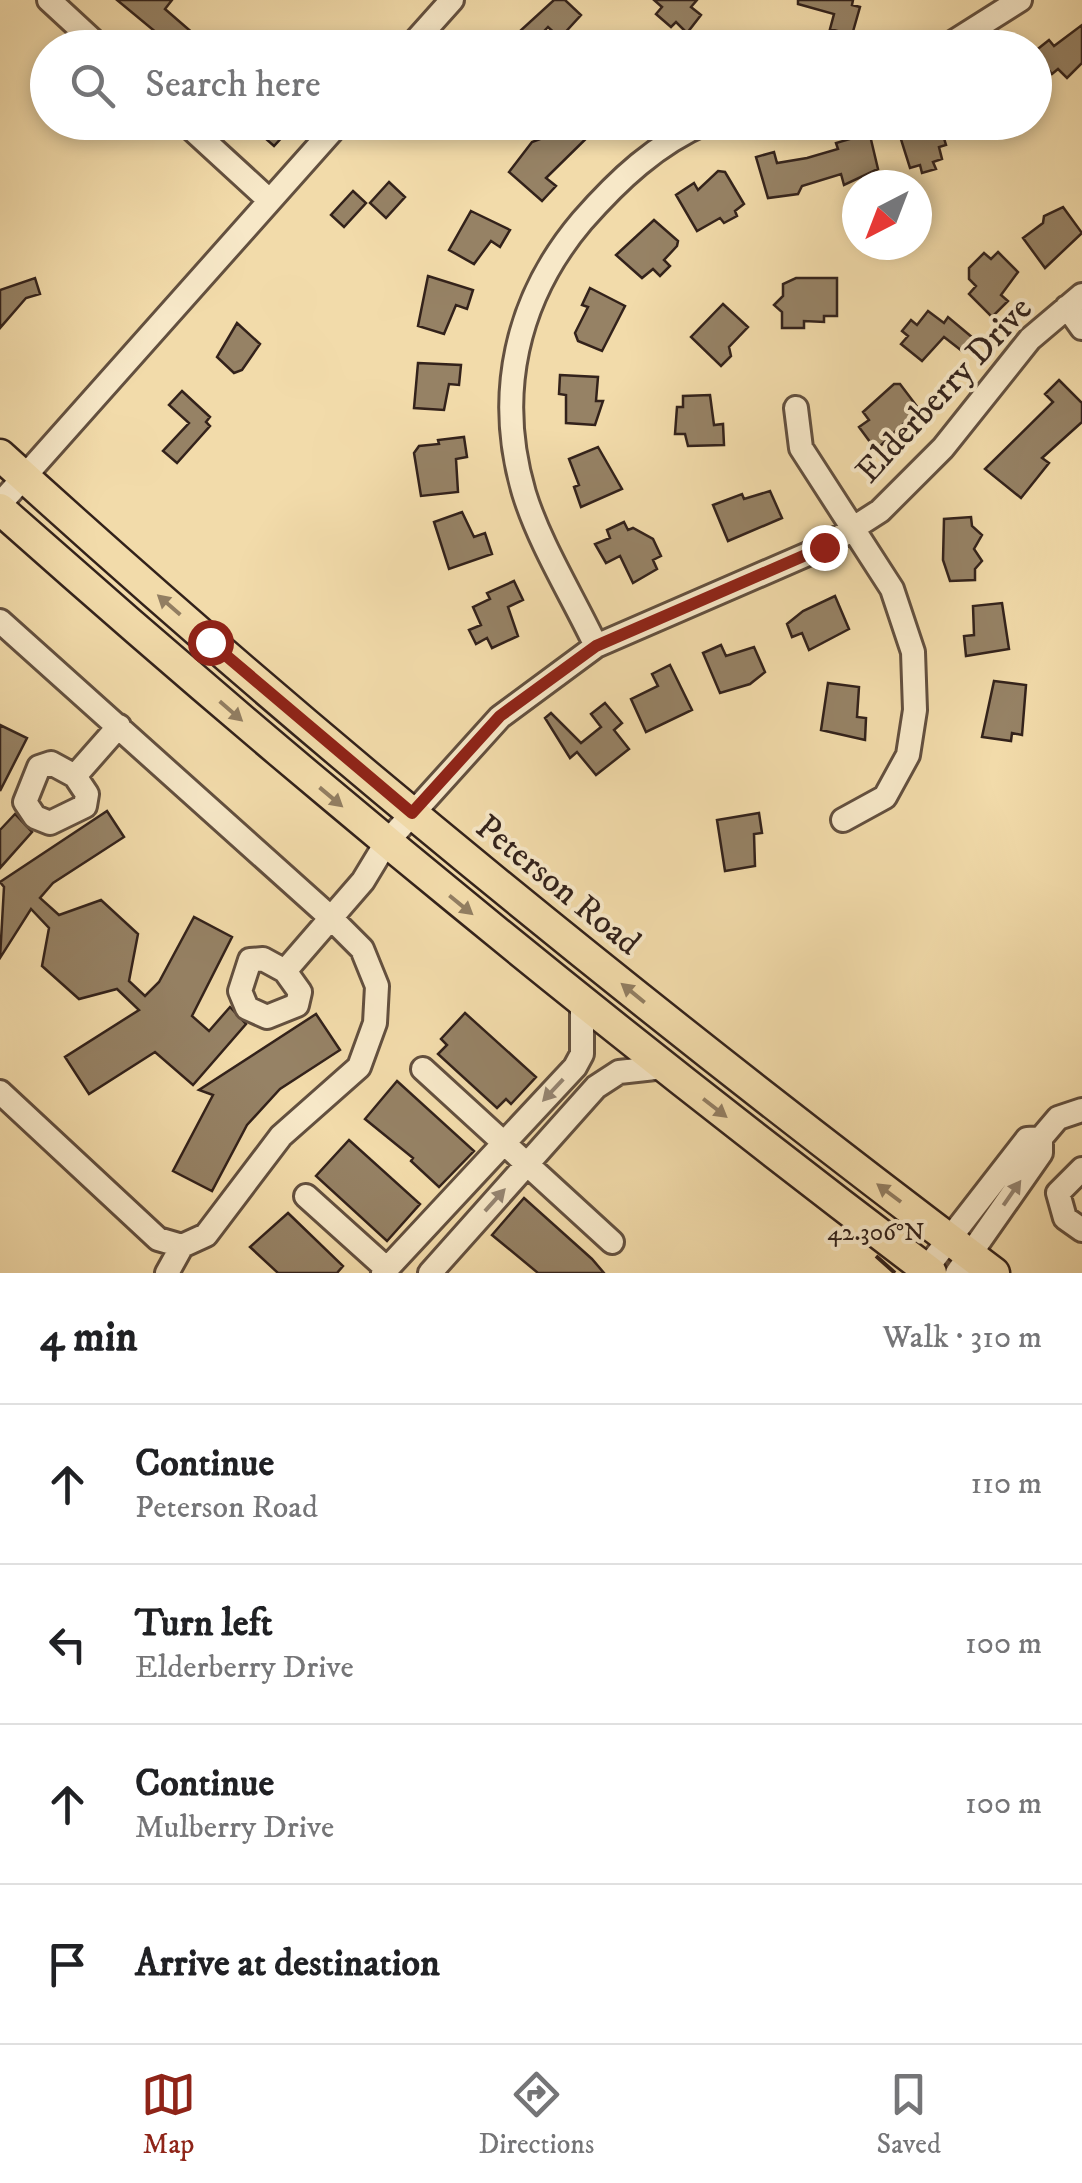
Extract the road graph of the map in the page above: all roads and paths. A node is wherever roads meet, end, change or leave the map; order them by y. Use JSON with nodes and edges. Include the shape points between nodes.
{"nodes":[{"id":1,"x":49,"y":0,"type":"edge"},
{"id":2,"x":452,"y":0,"type":"edge"},
{"id":3,"x":1020,"y":0,"type":"edge"},
{"id":4,"x":82,"y":30,"type":"edge"},
{"id":5,"x":424,"y":30,"type":"edge"},
{"id":6,"x":972,"y":30,"type":"edge"},
{"id":7,"x":204,"y":140,"type":"edge"},
{"id":8,"x":324,"y":140,"type":"edge"},
{"id":9,"x":676,"y":140,"type":"edge"},
{"id":10,"x":270,"y":200,"type":"junction"},
{"id":11,"x":1074,"y":301,"type":"edge"},
{"id":12,"x":1082,"y":328,"type":"edge"},
{"id":13,"x":796,"y":408,"type":"dead end"},
{"id":14,"x":11,"y":466,"type":"edge"},
{"id":15,"x":0,"y":506,"type":"edge"},
{"id":16,"x":854,"y":528,"type":"junction"},
{"id":17,"x":0,"y":621,"type":"edge"},
{"id":18,"x":596,"y":646,"type":"junction"},
{"id":19,"x":119,"y":726,"type":"junction"},
{"id":20,"x":75,"y":776,"type":"dead end"},
{"id":21,"x":412,"y":813,"type":"junction"},
{"id":22,"x":842,"y":820,"type":"dead end"},
{"id":23,"x":386,"y":843,"type":"junction"},
{"id":24,"x":330,"y":916,"type":"junction"},
{"id":25,"x":285,"y":971,"type":"dead end"},
{"id":26,"x":582,"y":1004,"type":"junction"},
{"id":27,"x":664,"y":1068,"type":"junction"},
{"id":28,"x":423,"y":1069,"type":"dead end"},
{"id":29,"x":0,"y":1092,"type":"edge"},
{"id":30,"x":1082,"y":1110,"type":"edge"},
{"id":31,"x":504,"y":1143,"type":"junction"},
{"id":32,"x":528,"y":1163,"type":"junction"},
{"id":33,"x":1082,"y":1169,"type":"edge"},
{"id":34,"x":306,"y":1196,"type":"dead end"},
{"id":35,"x":1082,"y":1230,"type":"edge"},
{"id":36,"x":612,"y":1242,"type":"dead end"},
{"id":37,"x":182,"y":1246,"type":"junction"},
{"id":38,"x":968,"y":1260,"type":"edge"},
{"id":39,"x":385,"y":1271,"type":"edge"},
{"id":40,"x":928,"y":1271,"type":"edge"},
{"id":41,"x":167,"y":1273,"type":"edge"},
{"id":42,"x":430,"y":1273,"type":"edge"}],
"edges":[{"from":1,"to":4,"type":"street"},
{"from":2,"to":5,"type":"street"},
{"from":3,"to":6,"type":"street"},
{"from":7,"to":10,"type":"street"},
{"from":8,"to":10,"type":"street"},
{"from":9,"to":18,"type":"street","via":[[641,160],[599,202],[542,274],[512,373],[515,454],[525,497]]},
{"from":10,"to":14,"type":"street"},
{"from":11,"to":12,"type":"street"},
{"from":11,"to":16,"type":"street","name":"Elderberry Drive","via":[[1020,350],[909,484]]},
{"from":13,"to":16,"type":"street","via":[[801,448]]},
{"from":14,"to":15,"type":"street"},
{"from":21,"to":14,"type":"main road","name":"Peterson Road","one_way":true},
{"from":15,"to":23,"type":"main road","one_way":true},
{"from":16,"to":18,"type":"street","name":"Elderberry Drive"},
{"from":16,"to":22,"type":"street","via":[[906,622],[915,710],[895,785],[886,797]]},
{"from":17,"to":19,"type":"street"},
{"from":18,"to":21,"type":"street","via":[[500,716]]},
{"from":19,"to":20,"type":"street"},
{"from":19,"to":24,"type":"street"},
{"from":21,"to":23,"type":"street"},
{"from":38,"to":21,"type":"main road","name":"Peterson Road","one_way":true},
{"from":23,"to":24,"type":"street"},
{"from":23,"to":26,"type":"main road","one_way":true},
{"from":24,"to":25,"type":"street"},
{"from":24,"to":37,"type":"street","via":[[362,949],[377,986],[375,1023],[359,1068],[282,1136],[206,1234]]},
{"from":26,"to":27,"type":"main road"},
{"from":26,"to":31,"type":"street","one_way":true,"via":[[582,1054]]},
{"from":27,"to":32,"type":"street","via":[[619,1072],[596,1087]]},
{"from":27,"to":40,"type":"main road","one_way":true},
{"from":28,"to":31,"type":"street"},
{"from":29,"to":37,"type":"street","via":[[158,1239]]},
{"from":30,"to":38,"type":"street","via":[[1058,1118],[1042,1138],[1041,1152]]},
{"from":31,"to":32,"type":"street"},
{"from":31,"to":39,"type":"street"},
{"from":32,"to":36,"type":"street"},
{"from":42,"to":32,"type":"street","one_way":true},
{"from":33,"to":35,"type":"street","via":[[1058,1193],[1065,1218]]},
{"from":34,"to":39,"type":"street"},
{"from":37,"to":41,"type":"street"},
{"from":38,"to":40,"type":"street"}]}
